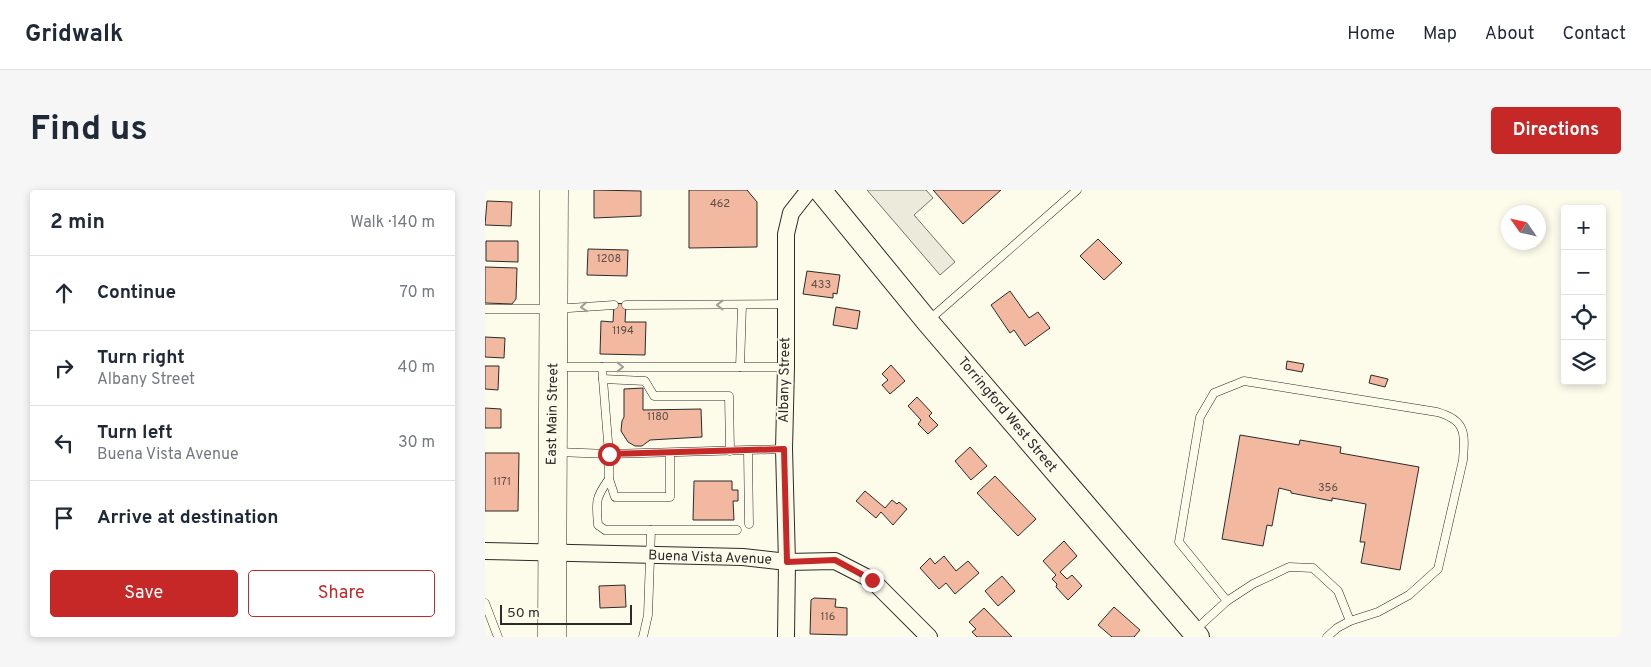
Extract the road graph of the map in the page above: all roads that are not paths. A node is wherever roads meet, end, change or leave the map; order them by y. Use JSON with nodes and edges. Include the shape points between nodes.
{"nodes":[{"id":1,"x":553,"y":190,"type":"edge"},
{"id":2,"x":809,"y":190,"type":"edge"},
{"id":3,"x":820,"y":190,"type":"edge"},
{"id":4,"x":1077,"y":190,"type":"edge"},
{"id":5,"x":786,"y":304,"type":"junction"},
{"id":6,"x":614,"y":305,"type":"dead end"},
{"id":7,"x":626,"y":305,"type":"dead end"},
{"id":8,"x":742,"y":305,"type":"junction"},
{"id":9,"x":485,"y":309,"type":"edge"},
{"id":10,"x":554,"y":310,"type":"junction"},
{"id":11,"x":927,"y":321,"type":"junction"},
{"id":12,"x":553,"y":367,"type":"junction"},
{"id":13,"x":602,"y":367,"type":"junction"},
{"id":14,"x":740,"y":367,"type":"junction"},
{"id":15,"x":786,"y":367,"type":"junction"},
{"id":16,"x":603,"y":379,"type":"junction"},
{"id":17,"x":784,"y":449,"type":"junction"},
{"id":18,"x":747,"y":451,"type":"junction"},
{"id":19,"x":553,"y":452,"type":"junction"},
{"id":20,"x":729,"y":452,"type":"junction"},
{"id":21,"x":670,"y":453,"type":"junction"},
{"id":22,"x":609,"y":454,"type":"junction"},
{"id":23,"x":609,"y":479,"type":"junction"},
{"id":24,"x":749,"y":524,"type":"dead end"},
{"id":25,"x":651,"y":530,"type":"junction"},
{"id":26,"x":737,"y":530,"type":"dead end"},
{"id":27,"x":485,"y":551,"type":"edge"},
{"id":28,"x":551,"y":552,"type":"junction"},
{"id":29,"x":650,"y":555,"type":"junction"},
{"id":30,"x":787,"y":562,"type":"junction"},
{"id":31,"x":1227,"y":601,"type":"junction"},
{"id":32,"x":485,"y":603,"type":"edge"},
{"id":33,"x":1350,"y":621,"type":"junction"},
{"id":34,"x":1195,"y":634,"type":"edge"},
{"id":35,"x":497,"y":637,"type":"edge"},
{"id":36,"x":552,"y":637,"type":"edge"},
{"id":37,"x":643,"y":637,"type":"edge"},
{"id":38,"x":786,"y":637,"type":"edge"},
{"id":39,"x":929,"y":637,"type":"edge"},
{"id":40,"x":1327,"y":637,"type":"edge"}],
"edges":[{"from":1,"to":10,"type":"highway","name":"East Main Street"},
{"from":2,"to":5,"type":"street","name":"Albany Street","via":[[791,213],[786,234]]},
{"from":3,"to":11,"type":"main road","name":"Torringford West Street"},
{"from":4,"to":11,"type":"lane"},
{"from":5,"to":8,"type":"lane"},
{"from":5,"to":15,"type":"street","name":"Albany Street"},
{"from":6,"to":10,"type":"lane","one_way":true},
{"from":8,"to":7,"type":"lane","one_way":true},
{"from":8,"to":14,"type":"lane"},
{"from":9,"to":10,"type":"lane"},
{"from":10,"to":12,"type":"highway","name":"East Main Street"},
{"from":11,"to":34,"type":"main road","name":"Torringford West Street"},
{"from":12,"to":13,"type":"lane"},
{"from":12,"to":19,"type":"highway","name":"East Main Street"},
{"from":13,"to":14,"type":"lane","one_way":true},
{"from":13,"to":16,"type":"lane"},
{"from":14,"to":15,"type":"lane"},
{"from":15,"to":17,"type":"street","name":"Albany Street"},
{"from":16,"to":20,"type":"lane","via":[[645,381],[654,396],[729,396]]},
{"from":16,"to":22,"type":"lane"},
{"from":17,"to":18,"type":"lane"},
{"from":17,"to":30,"type":"street","name":"Albany Street"},
{"from":18,"to":20,"type":"lane"},
{"from":18,"to":24,"type":"lane"},
{"from":19,"to":22,"type":"lane"},
{"from":19,"to":28,"type":"highway","name":"East Main Street"},
{"from":20,"to":21,"type":"lane"},
{"from":21,"to":22,"type":"lane"},
{"from":21,"to":23,"type":"lane","via":[[671,497],[615,498]]},
{"from":22,"to":23,"type":"lane"},
{"from":23,"to":25,"type":"lane","via":[[596,502],[598,525],[605,530]]},
{"from":25,"to":26,"type":"lane"},
{"from":25,"to":29,"type":"lane"},
{"from":27,"to":28,"type":"street","name":"Buena Vista Avenue"},
{"from":28,"to":29,"type":"street","name":"Buena Vista Avenue"},
{"from":28,"to":36,"type":"highway","name":"East Main Street"},
{"from":29,"to":30,"type":"street","name":"Buena Vista Avenue","via":[[743,557]]},
{"from":29,"to":37,"type":"lane","via":[[648,615]]},
{"from":30,"to":38,"type":"street","name":"Albany Street"},
{"from":30,"to":39,"type":"street","name":"Buena Vista Avenue","via":[[835,560],[872,580]]},
{"from":31,"to":33,"type":"lane","via":[[1289,567],[1313,568],[1338,591]]},
{"from":31,"to":33,"type":"lane","via":[[1179,542],[1200,417],[1214,393],[1244,381],[1449,416],[1459,423],[1463,431],[1463,452],[1438,569],[1409,595],[1378,612]]},
{"from":31,"to":34,"type":"lane"},
{"from":32,"to":35,"type":"lane"},
{"from":33,"to":40,"type":"lane"}]}
